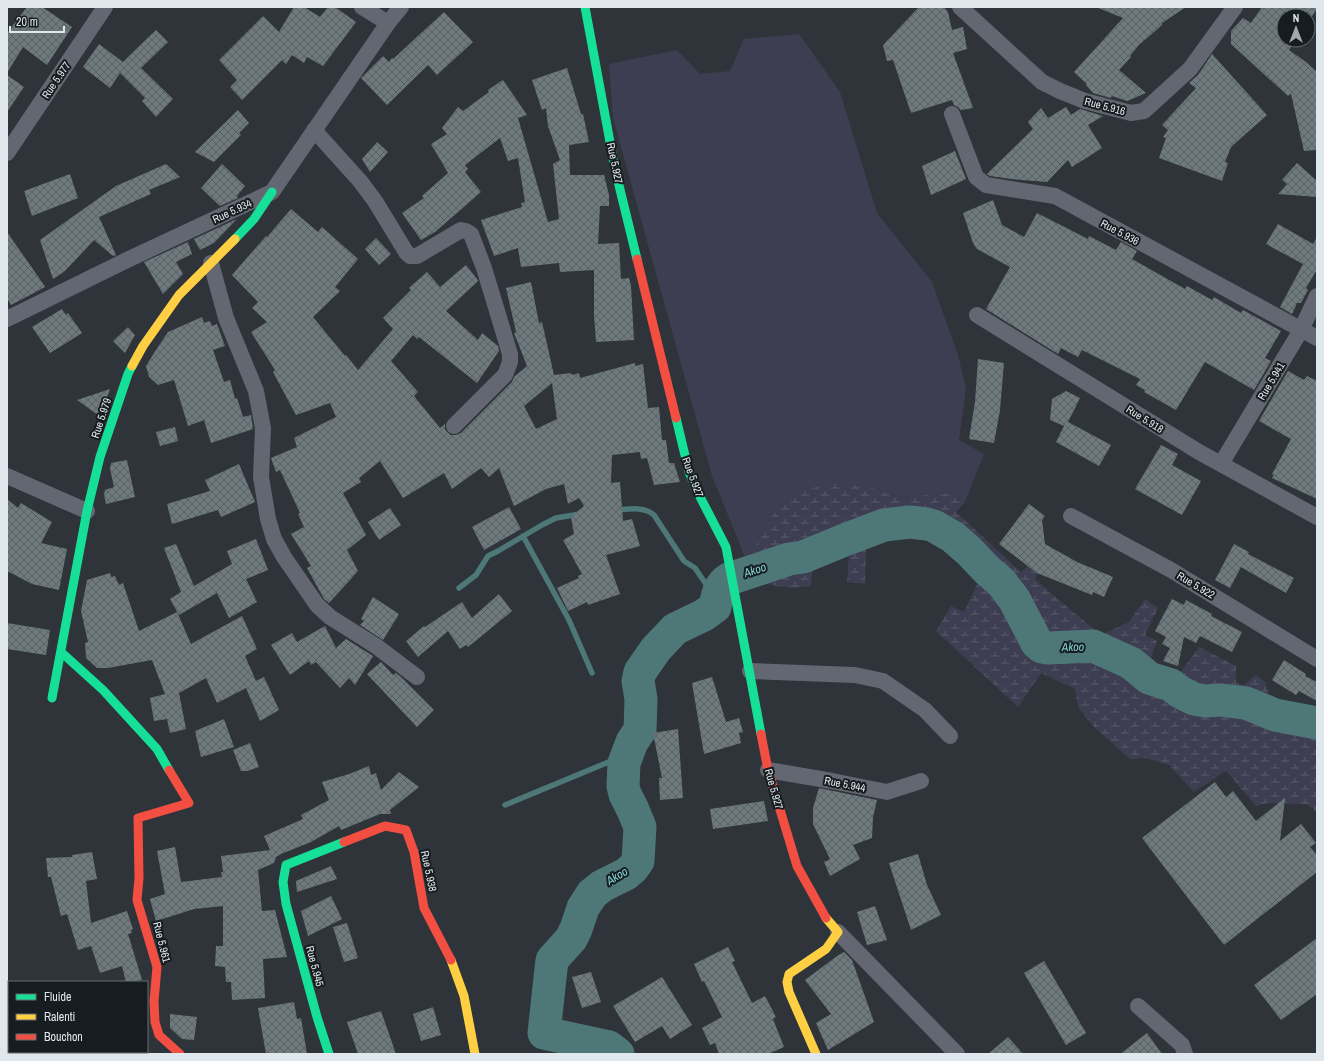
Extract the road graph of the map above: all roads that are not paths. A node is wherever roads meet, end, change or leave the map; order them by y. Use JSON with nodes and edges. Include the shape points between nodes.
{"nodes":[{"id":1,"x":105,"y":7,"type":"edge"},
{"id":2,"x":362,"y":7,"type":"edge"},
{"id":3,"x":401,"y":7,"type":"edge"},
{"id":4,"x":585,"y":7,"type":"edge"},
{"id":5,"x":960,"y":7,"type":"edge"},
{"id":6,"x":1229,"y":9,"type":"edge"},
{"id":7,"x":388,"y":23,"type":"junction"},
{"id":8,"x":952,"y":114,"type":"dead end"},
{"id":9,"x":314,"y":130,"type":"junction"},
{"id":10,"x":7,"y":153,"type":"edge"},
{"id":11,"x":272,"y":192,"type":"junction"},
{"id":12,"x":211,"y":263,"type":"junction"},
{"id":13,"x":1317,"y":296,"type":"edge"},
{"id":14,"x":977,"y":315,"type":"dead end"},
{"id":15,"x":7,"y":319,"type":"edge"},
{"id":16,"x":1301,"y":330,"type":"junction"},
{"id":17,"x":1317,"y":338,"type":"edge"},
{"id":18,"x":454,"y":426,"type":"dead end"},
{"id":19,"x":1221,"y":464,"type":"junction"},
{"id":20,"x":7,"y":476,"type":"edge"},
{"id":21,"x":87,"y":511,"type":"junction"},
{"id":22,"x":1072,"y":516,"type":"dead end"},
{"id":23,"x":1317,"y":517,"type":"edge"},
{"id":24,"x":61,"y":652,"type":"junction"},
{"id":25,"x":1317,"y":659,"type":"edge"},
{"id":26,"x":750,"y":671,"type":"junction"},
{"id":27,"x":418,"y":677,"type":"dead end"},
{"id":28,"x":52,"y":698,"type":"dead end"},
{"id":29,"x":950,"y":736,"type":"dead end"},
{"id":30,"x":768,"y":770,"type":"junction"},
{"id":31,"x":921,"y":781,"type":"dead end"},
{"id":32,"x":283,"y":882,"type":"joint"},
{"id":33,"x":838,"y":932,"type":"junction"},
{"id":34,"x":1138,"y":1006,"type":"dead end"},
{"id":35,"x":180,"y":1054,"type":"edge"},
{"id":36,"x":329,"y":1054,"type":"edge"},
{"id":37,"x":475,"y":1054,"type":"edge"},
{"id":38,"x":816,"y":1054,"type":"edge"},
{"id":39,"x":957,"y":1054,"type":"edge"},
{"id":40,"x":1185,"y":1054,"type":"edge"}],
"edges":[{"from":1,"to":10,"type":"street","name":"Rue 5.977"},
{"from":2,"to":7,"type":"street"},
{"from":3,"to":7,"type":"street"},
{"from":4,"to":26,"type":"street","name":"Rue 5.927","via":[[615,169],[689,472],[726,546]]},
{"from":5,"to":6,"type":"street","name":"Rue 5.916","via":[[1042,82],[1085,101],[1131,113],[1144,111],[1190,69]]},
{"from":7,"to":9,"type":"street"},
{"from":8,"to":16,"type":"street","name":"Rue 5.936","via":[[976,177],[986,184],[1054,196]]},
{"from":9,"to":11,"type":"street"},
{"from":9,"to":18,"type":"street","via":[[360,181],[410,256],[417,256],[461,230],[471,234],[484,268],[510,354],[510,362],[504,375]]},
{"from":11,"to":12,"type":"street","name":"Rue 5.979","via":[[254,219]]},
{"from":11,"to":15,"type":"street","name":"Rue 5.934"},
{"from":12,"to":21,"type":"street","name":"Rue 5.979","via":[[179,295],[143,346],[128,374],[100,457]]},
{"from":12,"to":27,"type":"street","via":[[226,318],[256,391],[263,428],[261,477],[274,539],[318,606],[330,617],[388,654]]},
{"from":13,"to":16,"type":"street","name":"Rue 5.941"},
{"from":14,"to":19,"type":"street","name":"Rue 5.918"},
{"from":16,"to":17,"type":"street","name":"Rue 5.936"},
{"from":16,"to":19,"type":"street","name":"Rue 5.941"},
{"from":19,"to":23,"type":"street","name":"Rue 5.918"},
{"from":20,"to":21,"type":"street"},
{"from":21,"to":24,"type":"street","name":"Rue 5.979"},
{"from":22,"to":25,"type":"street","name":"Rue 5.922","via":[[1172,570]]},
{"from":24,"to":28,"type":"street","name":"Rue 5.979"},
{"from":24,"to":35,"type":"street","name":"Rue 5.961","via":[[103,690],[157,749],[189,804],[138,818],[140,878],[137,900],[157,968],[155,1022],[159,1035]]},
{"from":26,"to":29,"type":"street","via":[[855,675],[883,681],[926,710]]},
{"from":26,"to":30,"type":"street","name":"Rue 5.927"},
{"from":30,"to":31,"type":"street","name":"Rue 5.944","via":[[886,792]]},
{"from":30,"to":33,"type":"street","name":"Rue 5.927","via":[[797,866],[826,918]]},
{"from":32,"to":36,"type":"street","name":"Rue 5.945","via":[[290,919]]},
{"from":32,"to":37,"type":"street","name":"Rue 5.938","via":[[286,865],[384,826],[406,830],[414,852],[424,908],[450,957],[464,996]]},
{"from":33,"to":38,"type":"street","via":[[826,949],[789,974],[787,982]]},
{"from":33,"to":39,"type":"street","name":"Rue 5.927"},
{"from":34,"to":40,"type":"street","via":[[1182,1045]]}]}
